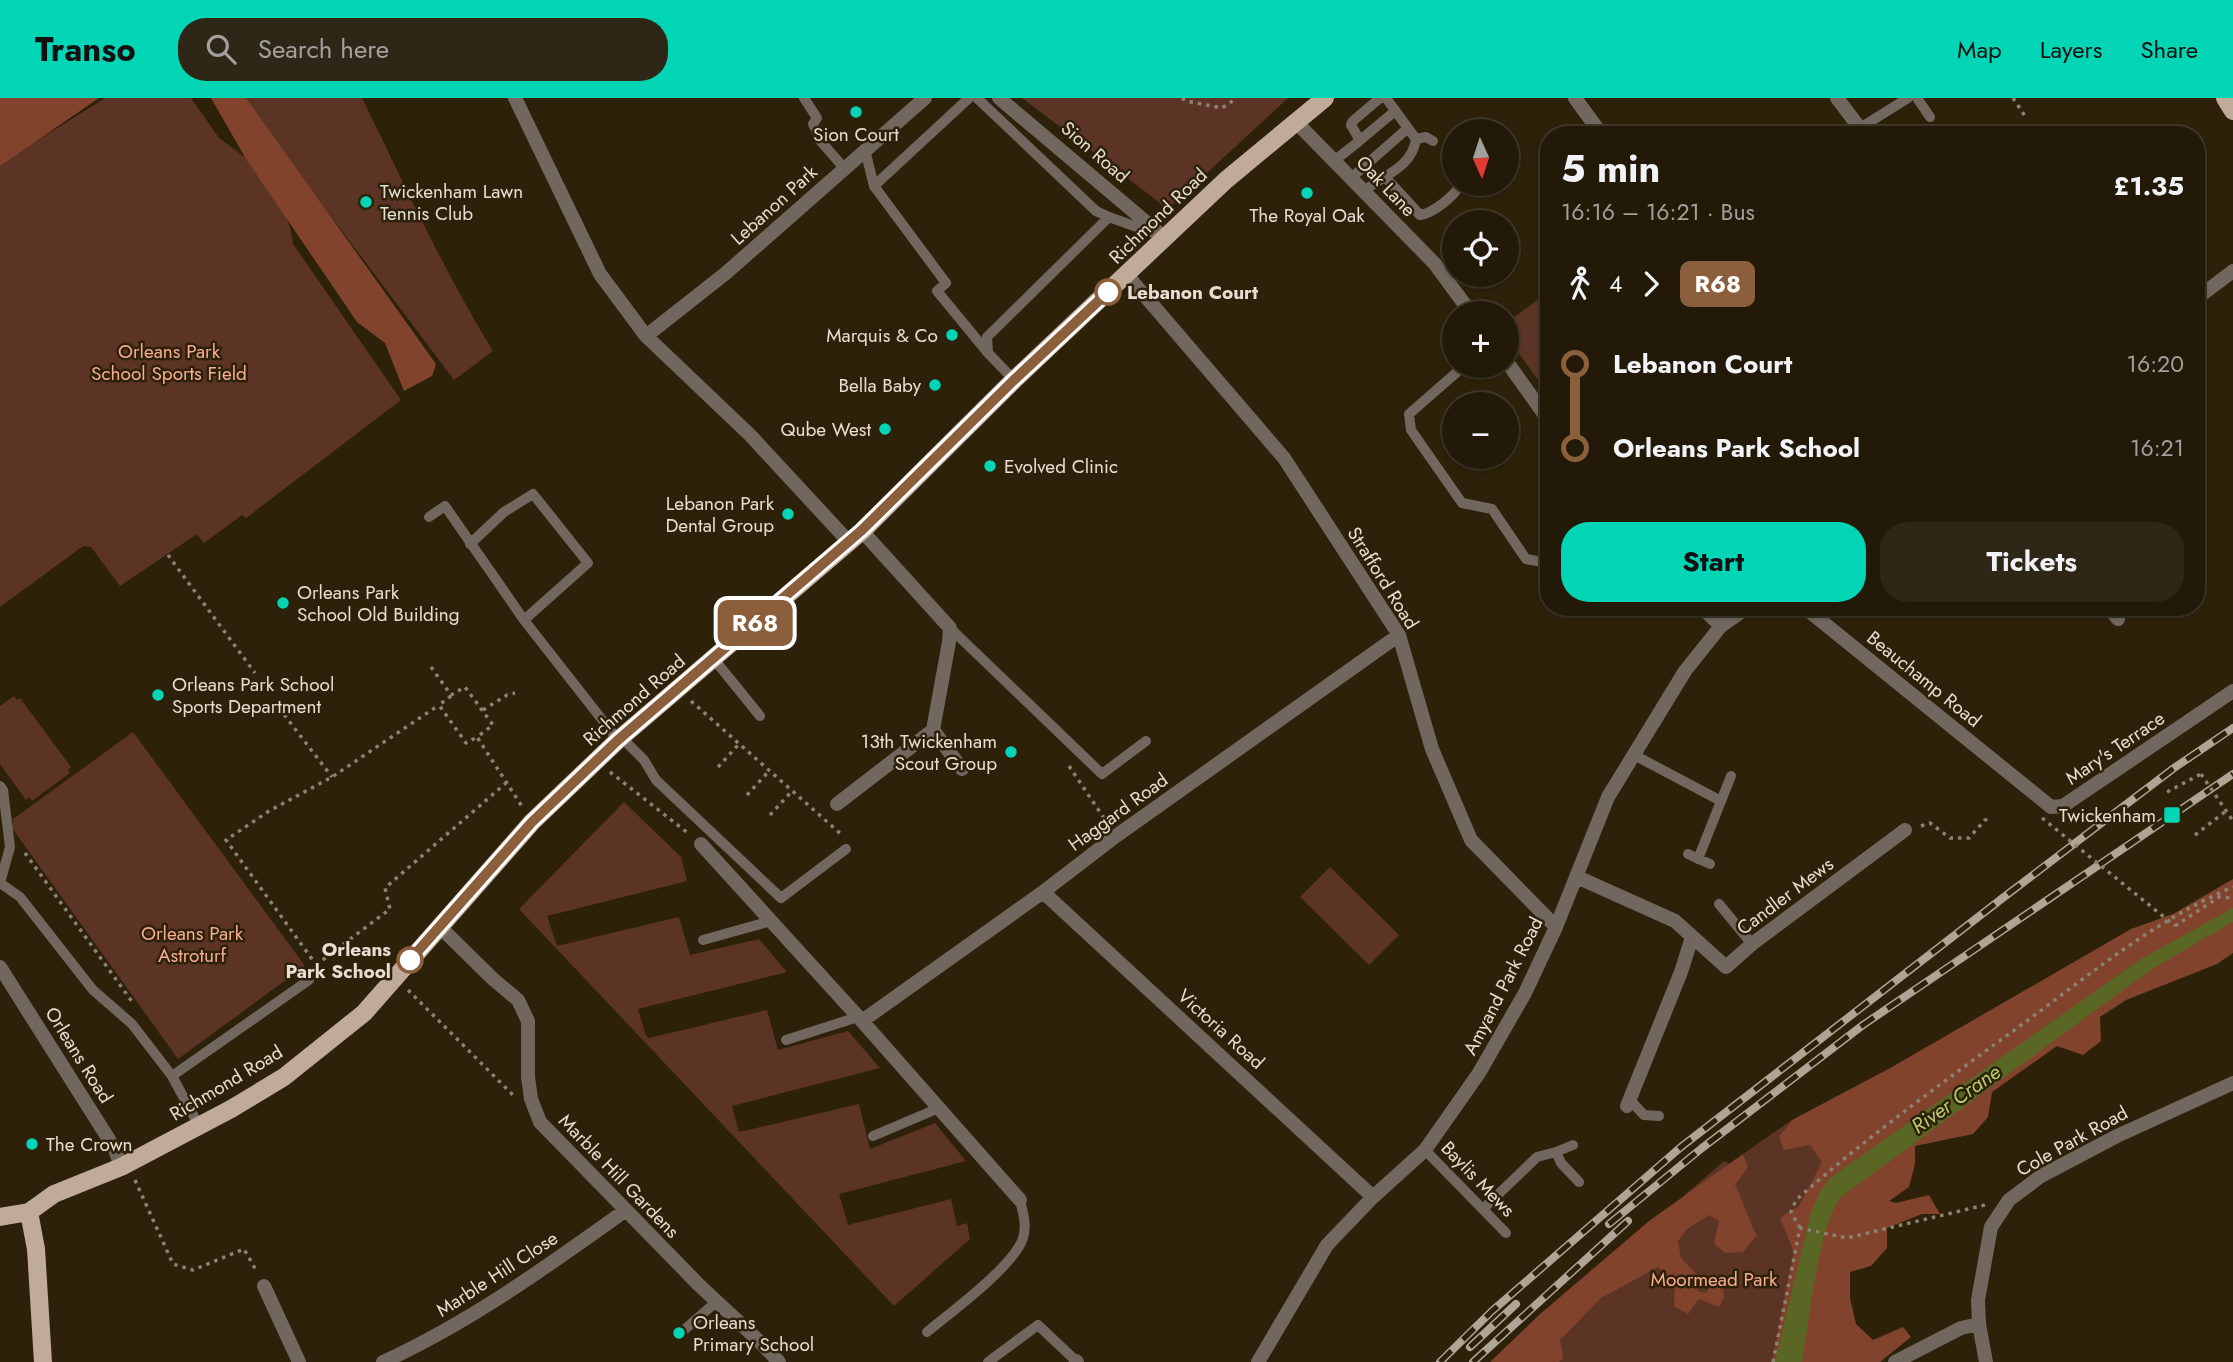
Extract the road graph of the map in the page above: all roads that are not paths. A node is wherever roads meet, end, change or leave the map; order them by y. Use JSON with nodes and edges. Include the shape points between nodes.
{"nodes":[{"id":1,"x":515,"y":98,"type":"edge"},
{"id":2,"x":804,"y":98,"type":"edge"},
{"id":3,"x":925,"y":98,"type":"edge"},
{"id":4,"x":969,"y":98,"type":"edge"},
{"id":5,"x":977,"y":98,"type":"edge"},
{"id":6,"x":999,"y":98,"type":"edge"},
{"id":7,"x":1325,"y":98,"type":"edge"},
{"id":8,"x":1380,"y":98,"type":"edge"},
{"id":9,"x":1386,"y":98,"type":"edge"},
{"id":10,"x":1575,"y":98,"type":"edge"},
{"id":11,"x":1837,"y":98,"type":"edge"},
{"id":12,"x":1908,"y":98,"type":"edge"},
{"id":13,"x":1917,"y":98,"type":"edge"},
{"id":14,"x":1395,"y":111,"type":"junction"},
{"id":15,"x":1930,"y":117,"type":"dead end"},
{"id":16,"x":1296,"y":122,"type":"junction"},
{"id":17,"x":1595,"y":126,"type":"edge"},
{"id":18,"x":1859,"y":126,"type":"edge"},
{"id":19,"x":1870,"y":126,"type":"edge"},
{"id":20,"x":1408,"y":128,"type":"junction"},
{"id":21,"x":1416,"y":139,"type":"junction"},
{"id":22,"x":1433,"y":141,"type":"dead end"},
{"id":23,"x":1358,"y":142,"type":"junction"},
{"id":24,"x":865,"y":150,"type":"junction"},
{"id":25,"x":1334,"y":161,"type":"junction"},
{"id":26,"x":844,"y":168,"type":"junction"},
{"id":27,"x":1385,"y":177,"type":"junction"},
{"id":28,"x":1351,"y":178,"type":"junction"},
{"id":29,"x":874,"y":186,"type":"junction"},
{"id":30,"x":1364,"y":191,"type":"junction"},
{"id":31,"x":1450,"y":196,"type":"edge"},
{"id":32,"x":1109,"y":217,"type":"junction"},
{"id":33,"x":1165,"y":238,"type":"junction"},
{"id":34,"x":2233,"y":271,"type":"edge"},
{"id":35,"x":1127,"y":275,"type":"junction"},
{"id":36,"x":2205,"y":292,"type":"edge"},
{"id":37,"x":1462,"y":301,"type":"edge"},
{"id":38,"x":646,"y":336,"type":"junction"},
{"id":39,"x":988,"y":353,"type":"junction"},
{"id":40,"x":1450,"y":378,"type":"edge"},
{"id":41,"x":1518,"y":378,"type":"edge"},
{"id":42,"x":1014,"y":380,"type":"junction"},
{"id":43,"x":1540,"y":408,"type":"edge"},
{"id":44,"x":429,"y":517,"type":"dead end"},
{"id":45,"x":855,"y":536,"type":"junction"},
{"id":46,"x":470,"y":544,"type":"junction"},
{"id":47,"x":1540,"y":562,"type":"edge"},
{"id":48,"x":1710,"y":616,"type":"edge"},
{"id":49,"x":1735,"y":616,"type":"edge"},
{"id":50,"x":1815,"y":616,"type":"edge"},
{"id":51,"x":2116,"y":616,"type":"edge"},
{"id":52,"x":2118,"y":619,"type":"dead end"},
{"id":53,"x":524,"y":620,"type":"junction"},
{"id":54,"x":1721,"y":626,"type":"junction"},
{"id":55,"x":950,"y":628,"type":"junction"},
{"id":56,"x":1399,"y":635,"type":"junction"},
{"id":57,"x":713,"y":658,"type":"junction"},
{"id":58,"x":2233,"y":691,"type":"edge"},
{"id":59,"x":760,"y":716,"type":"dead end"},
{"id":60,"x":933,"y":730,"type":"junction"},
{"id":61,"x":620,"y":739,"type":"junction"},
{"id":62,"x":1146,"y":741,"type":"dead end"},
{"id":63,"x":1634,"y":755,"type":"junction"},
{"id":64,"x":962,"y":769,"type":"dead end"},
{"id":65,"x":1731,"y":776,"type":"dead end"},
{"id":66,"x":2019,"y":781,"type":"joint"},
{"id":67,"x":0,"y":786,"type":"edge"},
{"id":68,"x":1721,"y":801,"type":"junction"},
{"id":69,"x":837,"y":804,"type":"dead end"},
{"id":70,"x":1905,"y":830,"type":"road end"},
{"id":71,"x":701,"y":844,"type":"road end"},
{"id":72,"x":846,"y":849,"type":"road end"},
{"id":73,"x":1710,"y":864,"type":"dead end"},
{"id":74,"x":1577,"y":877,"type":"junction"},
{"id":75,"x":1042,"y":892,"type":"junction"},
{"id":76,"x":1719,"y":904,"type":"dead end"},
{"id":77,"x":771,"y":921,"type":"junction"},
{"id":78,"x":439,"y":926,"type":"junction"},
{"id":79,"x":1556,"y":927,"type":"junction"},
{"id":80,"x":1692,"y":937,"type":"junction"},
{"id":81,"x":703,"y":940,"type":"dead end"},
{"id":82,"x":1752,"y":944,"type":"junction"},
{"id":83,"x":0,"y":967,"type":"edge"},
{"id":84,"x":309,"y":980,"type":"road end"},
{"id":85,"x":860,"y":1019,"type":"junction"},
{"id":86,"x":786,"y":1040,"type":"dead end"},
{"id":87,"x":172,"y":1076,"type":"junction"},
{"id":88,"x":2233,"y":1083,"type":"edge"},
{"id":89,"x":1628,"y":1103,"type":"joint"},
{"id":90,"x":939,"y":1108,"type":"junction"},
{"id":91,"x":1658,"y":1116,"type":"dead end"},
{"id":92,"x":198,"y":1126,"type":"junction"},
{"id":93,"x":873,"y":1136,"type":"dead end"},
{"id":94,"x":1573,"y":1145,"type":"dead end"},
{"id":95,"x":1425,"y":1150,"type":"junction"},
{"id":96,"x":1556,"y":1152,"type":"junction"},
{"id":97,"x":124,"y":1165,"type":"junction"},
{"id":98,"x":1579,"y":1182,"type":"dead end"},
{"id":99,"x":1373,"y":1197,"type":"junction"},
{"id":100,"x":1020,"y":1200,"type":"joint"},
{"id":101,"x":1483,"y":1208,"type":"junction"},
{"id":102,"x":626,"y":1210,"type":"junction"},
{"id":103,"x":29,"y":1212,"type":"junction"},
{"id":104,"x":0,"y":1217,"type":"edge"},
{"id":105,"x":1506,"y":1233,"type":"dead end"},
{"id":106,"x":264,"y":1286,"type":"road end"},
{"id":107,"x":716,"y":1302,"type":"junction"},
{"id":108,"x":1047,"y":1316,"type":"dead end"},
{"id":109,"x":1979,"y":1324,"type":"junction"},
{"id":110,"x":1038,"y":1325,"type":"junction"},
{"id":111,"x":684,"y":1330,"type":"dead end"},
{"id":112,"x":927,"y":1332,"type":"dead end"},
{"id":113,"x":1077,"y":1361,"type":"edge"},
{"id":114,"x":43,"y":1362,"type":"edge"},
{"id":115,"x":299,"y":1362,"type":"edge"},
{"id":116,"x":383,"y":1362,"type":"edge"},
{"id":117,"x":779,"y":1362,"type":"edge"},
{"id":118,"x":988,"y":1362,"type":"edge"},
{"id":119,"x":1258,"y":1362,"type":"edge"},
{"id":120,"x":1895,"y":1362,"type":"edge"},
{"id":121,"x":1986,"y":1362,"type":"edge"}],
"edges":[{"from":1,"to":38,"type":"street","via":[[600,274]]},
{"from":2,"to":26,"type":"lane","via":[[817,118],[813,124],[818,138]]},
{"from":3,"to":24,"type":"street","name":"Lebanon Park"},
{"from":4,"to":29,"type":"lane"},
{"from":5,"to":32,"type":"lane","via":[[1096,211]]},
{"from":6,"to":33,"type":"street","name":"Sion Road"},
{"from":7,"to":16,"type":"main road","name":"Richmond Road"},
{"from":8,"to":23,"type":"lane","via":[[1351,125]]},
{"from":9,"to":14,"type":"lane"},
{"from":10,"to":17,"type":"street"},
{"from":11,"to":18,"type":"street"},
{"from":12,"to":19,"type":"lane"},
{"from":13,"to":15,"type":"lane"},
{"from":14,"to":20,"type":"lane"},
{"from":14,"to":23,"type":"lane"},
{"from":16,"to":25,"type":"street","name":"Oak Lane"},
{"from":16,"to":33,"type":"main road","name":"Richmond Road"},
{"from":20,"to":21,"type":"lane"},
{"from":20,"to":28,"type":"lane"},
{"from":21,"to":22,"type":"lane"},
{"from":21,"to":27,"type":"lane","via":[[1412,156]]},
{"from":23,"to":25,"type":"lane"},
{"from":24,"to":26,"type":"street","name":"Lebanon Park"},
{"from":24,"to":29,"type":"lane"},
{"from":25,"to":28,"type":"street","name":"Oak Lane"},
{"from":26,"to":38,"type":"street","name":"Lebanon Park","via":[[726,273]]},
{"from":27,"to":30,"type":"lane"},
{"from":27,"to":31,"type":"lane","via":[[1420,215]]},
{"from":28,"to":30,"type":"street","name":"Oak Lane"},
{"from":29,"to":39,"type":"lane","via":[[946,283],[937,291]]},
{"from":30,"to":37,"type":"street","name":"Oak Lane","via":[[1435,264]]},
{"from":32,"to":33,"type":"lane"},
{"from":32,"to":39,"type":"lane","via":[[987,337]]},
{"from":33,"to":35,"type":"main road","name":"Richmond Road"},
{"from":34,"to":36,"type":"street"},
{"from":35,"to":42,"type":"main road","name":"Richmond Road"},
{"from":35,"to":56,"type":"street","name":"Strafford Road","via":[[1284,458]]},
{"from":38,"to":45,"type":"street"},
{"from":39,"to":42,"type":"lane"},
{"from":40,"to":47,"type":"lane","via":[[1409,414],[1411,430],[1462,503],[1492,509],[1525,559]]},
{"from":41,"to":43,"type":"street"},
{"from":42,"to":45,"type":"main road","name":"Richmond Road"},
{"from":44,"to":46,"type":"lane","via":[[445,506]]},
{"from":45,"to":55,"type":"street"},
{"from":45,"to":57,"type":"main road","name":"Richmond Road"},
{"from":46,"to":53,"type":"lane"},
{"from":46,"to":53,"type":"lane","via":[[504,512],[533,494],[588,563]]},
{"from":48,"to":54,"type":"street"},
{"from":49,"to":54,"type":"street","name":"Amyand Park Road"},
{"from":50,"to":66,"type":"street","name":"Beauchamp Road"},
{"from":51,"to":52,"type":"street"},
{"from":53,"to":61,"type":"lane"},
{"from":54,"to":63,"type":"street","name":"Amyand Park Road","via":[[1685,671]]},
{"from":55,"to":60,"type":"street"},
{"from":55,"to":62,"type":"lane","via":[[1102,774]]},
{"from":56,"to":75,"type":"street","name":"Haggard Road"},
{"from":56,"to":79,"type":"street","name":"Strafford Road","via":[[1432,749],[1472,840]]},
{"from":57,"to":59,"type":"lane"},
{"from":57,"to":61,"type":"main road","name":"Richmond Road"},
{"from":58,"to":66,"type":"street","name":"Mary's Terrace","via":[[2063,806],[2052,807]]},
{"from":60,"to":64,"type":"street"},
{"from":60,"to":69,"type":"street"},
{"from":61,"to":72,"type":"lane","via":[[644,760],[656,780],[780,898]]},
{"from":61,"to":78,"type":"main road","name":"Richmond Road","via":[[532,822]]},
{"from":63,"to":68,"type":"lane"},
{"from":63,"to":74,"type":"street","name":"Amyand Park Road","via":[[1608,797]]},
{"from":65,"to":68,"type":"lane"},
{"from":67,"to":87,"type":"lane","via":[[10,846],[0,883],[20,897],[93,990],[132,1024]]},
{"from":68,"to":73,"type":"lane","via":[[1693,856]]},
{"from":70,"to":82,"type":"street","name":"Candler Mews"},
{"from":71,"to":77,"type":"street"},
{"from":74,"to":79,"type":"street","name":"Amyand Park Road"},
{"from":74,"to":80,"type":"street","name":"Candler Mews","via":[[1675,921]]},
{"from":75,"to":85,"type":"street","name":"Haggard Road"},
{"from":75,"to":99,"type":"street","name":"Victoria Road"},
{"from":76,"to":82,"type":"lane"},
{"from":77,"to":81,"type":"lane"},
{"from":77,"to":85,"type":"street"},
{"from":78,"to":92,"type":"main road","name":"Richmond Road","via":[[365,1013],[284,1077]]},
{"from":78,"to":102,"type":"street","name":"Marble Hill Gardens","via":[[518,1000],[528,1021],[528,1076],[540,1122]]},
{"from":79,"to":95,"type":"street","name":"Amyand Park Road","via":[[1479,1073]]},
{"from":80,"to":82,"type":"street","name":"Candler Mews","via":[[1726,967]]},
{"from":80,"to":89,"type":"street"},
{"from":83,"to":97,"type":"street","name":"Orleans Road"},
{"from":84,"to":87,"type":"lane"},
{"from":85,"to":86,"type":"lane"},
{"from":85,"to":90,"type":"street"},
{"from":87,"to":92,"type":"lane"},
{"from":88,"to":109,"type":"street","name":"Cole Park Road","via":[[2106,1142],[2041,1176],[2009,1200],[1991,1227],[1978,1300]]},
{"from":89,"to":91,"type":"lane","via":[[1644,1115]]},
{"from":90,"to":93,"type":"lane"},
{"from":90,"to":100,"type":"street"},
{"from":92,"to":97,"type":"main road","name":"Richmond Road"},
{"from":94,"to":96,"type":"lane"},
{"from":95,"to":99,"type":"street","name":"Amyand Park Road"},
{"from":95,"to":101,"type":"lane","name":"Baylis Mews"},
{"from":96,"to":98,"type":"lane"},
{"from":96,"to":101,"type":"lane","via":[[1537,1157]]},
{"from":97,"to":103,"type":"main road","name":"Richmond Road","via":[[54,1194]]},
{"from":99,"to":119,"type":"street","name":"Amyand Park Road","via":[[1327,1245]]},
{"from":100,"to":112,"type":"lane","via":[[1023,1238],[1011,1258]]},
{"from":101,"to":105,"type":"lane","name":"Baylis Mews"},
{"from":102,"to":107,"type":"street","name":"Marble Hill Gardens"},
{"from":102,"to":116,"type":"street","name":"Marble Hill Close","via":[[494,1302]]},
{"from":103,"to":104,"type":"main road","name":"Richmond Road"},
{"from":103,"to":114,"type":"main road","via":[[36,1249]]},
{"from":106,"to":115,"type":"street"},
{"from":107,"to":111,"type":"lane"},
{"from":107,"to":117,"type":"street","name":"Marble Hill Gardens"},
{"from":108,"to":110,"type":"lane"},
{"from":109,"to":120,"type":"street","via":[[1961,1328]]},
{"from":109,"to":121,"type":"street","name":"Cole Park Road"},
{"from":110,"to":113,"type":"lane"},
{"from":110,"to":118,"type":"lane"}]}
